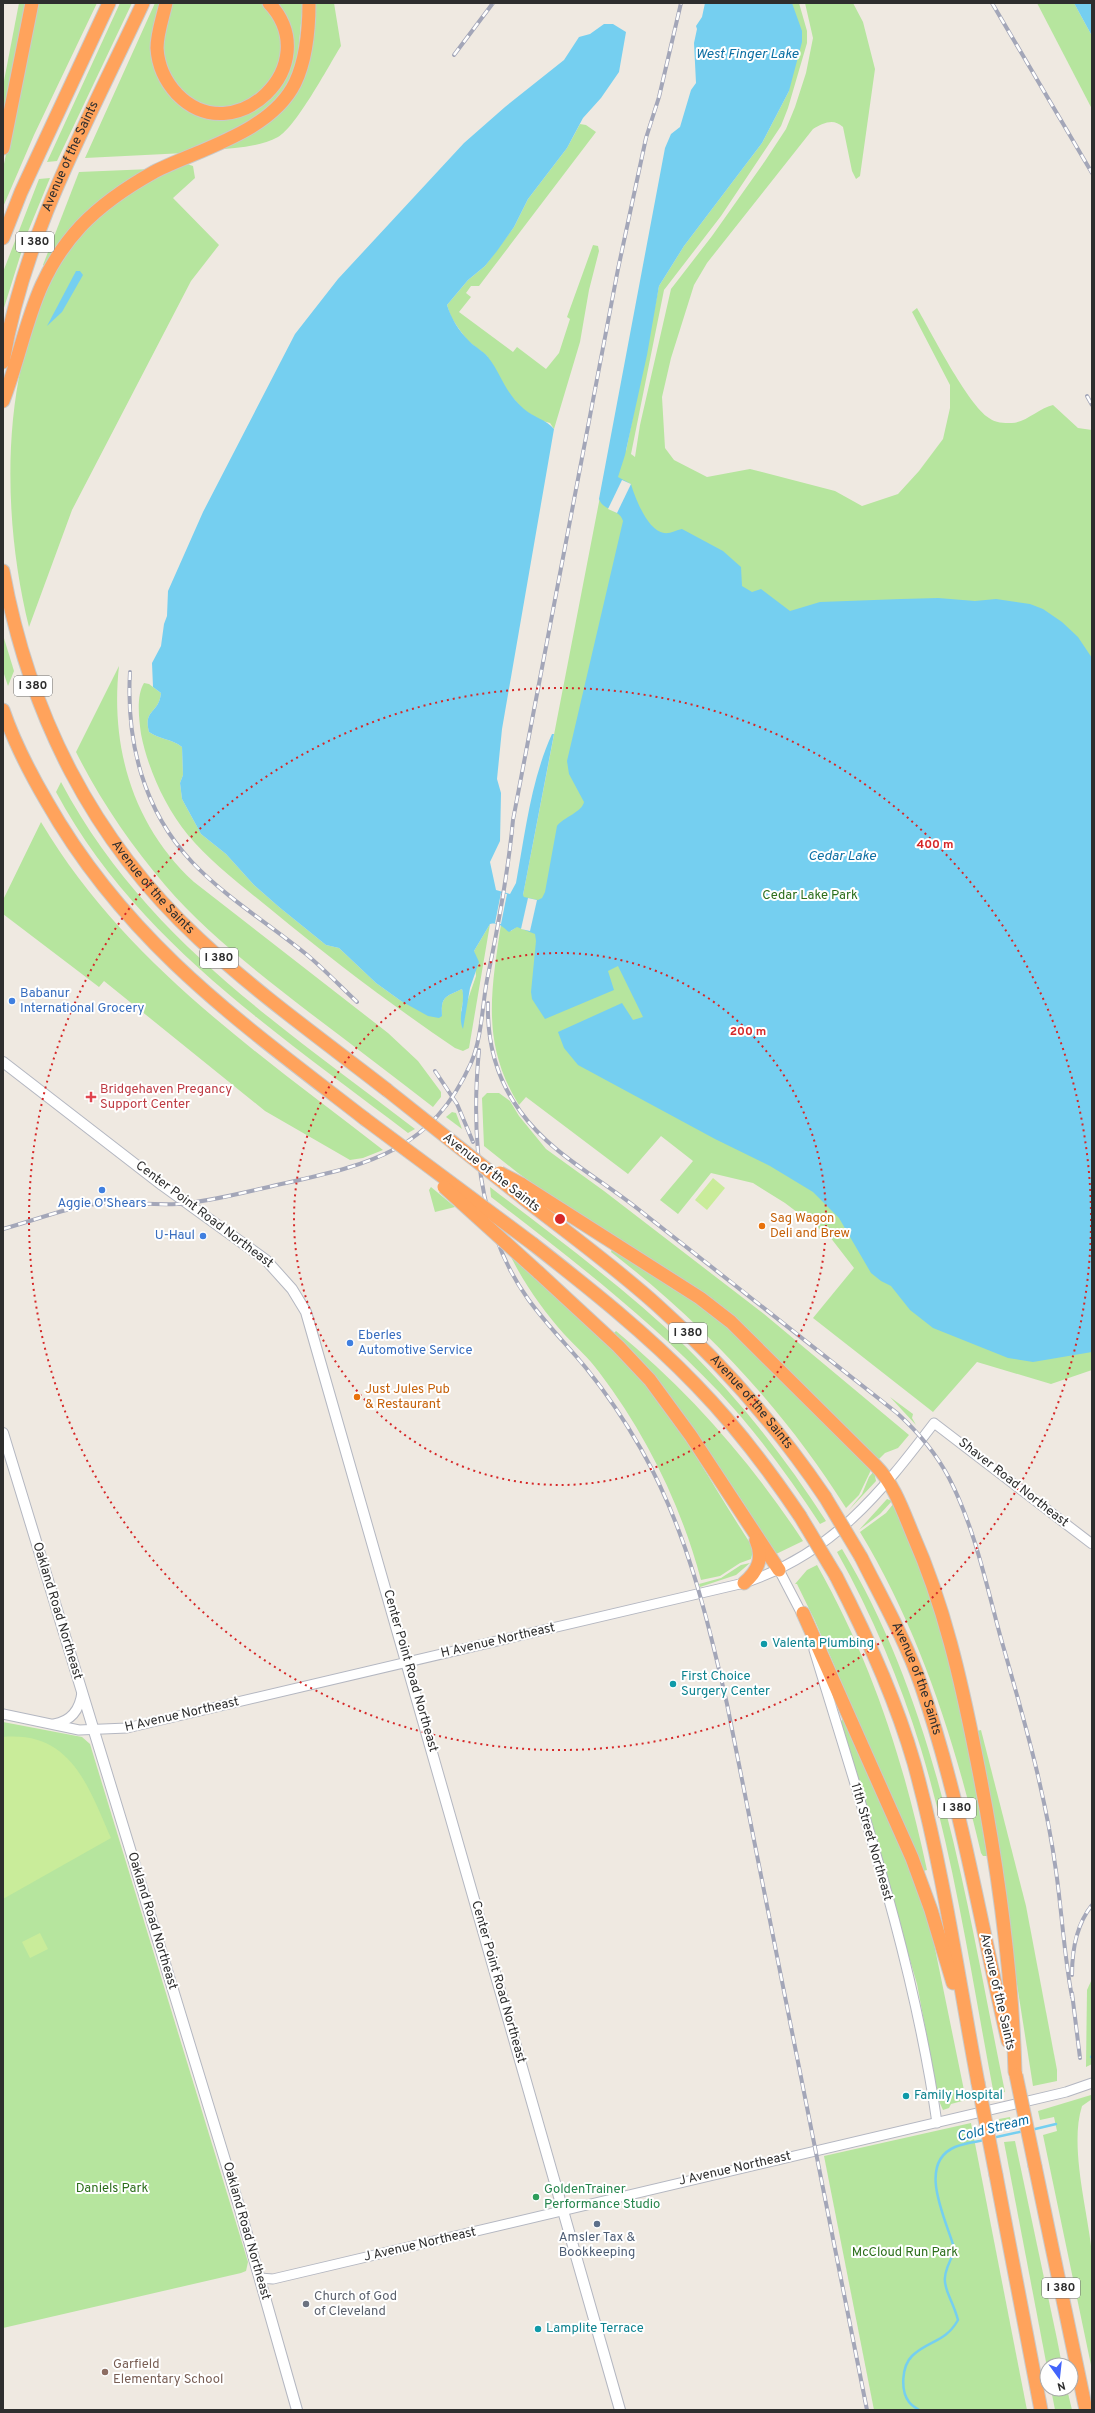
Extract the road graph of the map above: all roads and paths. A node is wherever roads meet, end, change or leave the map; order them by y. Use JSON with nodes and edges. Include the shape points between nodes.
{"nodes":[{"id":1,"x":109,"y":3,"type":"edge"},
{"id":2,"x":143,"y":3,"type":"edge"},
{"id":3,"x":166,"y":3,"type":"edge"},
{"id":4,"x":269,"y":3,"type":"edge"},
{"id":5,"x":309,"y":3,"type":"edge"},
{"id":6,"x":31,"y":5,"type":"edge"},
{"id":7,"x":3,"y":148,"type":"edge"},
{"id":8,"x":3,"y":238,"type":"edge"},
{"id":9,"x":3,"y":362,"type":"edge"},
{"id":10,"x":3,"y":401,"type":"edge"},
{"id":11,"x":3,"y":570,"type":"edge"},
{"id":12,"x":3,"y":710,"type":"edge"},
{"id":13,"x":3,"y":1062,"type":"edge"},
{"id":14,"x":406,"y":1150,"type":"junction"},
{"id":15,"x":464,"y":1152,"type":"junction"},
{"id":16,"x":934,"y":1423,"type":"joint"},
{"id":17,"x":3,"y":1433,"type":"edge"},
{"id":18,"x":888,"y":1480,"type":"junction"},
{"id":19,"x":750,"y":1528,"type":"junction"},
{"id":20,"x":1092,"y":1544,"type":"edge"},
{"id":21,"x":779,"y":1570,"type":"junction"},
{"id":22,"x":744,"y":1583,"type":"junction"},
{"id":23,"x":803,"y":1613,"type":"junction"},
{"id":24,"x":408,"y":1663,"type":"junction"},
{"id":25,"x":82,"y":1692,"type":"junction"},
{"id":26,"x":3,"y":1714,"type":"edge"},
{"id":27,"x":51,"y":1724,"type":"junction"},
{"id":28,"x":93,"y":1731,"type":"junction"},
{"id":29,"x":969,"y":2034,"type":"junction"},
{"id":30,"x":1016,"y":2073,"type":"junction"},
{"id":31,"x":1092,"y":2083,"type":"edge"},
{"id":32,"x":937,"y":2123,"type":"junction"},
{"id":33,"x":564,"y":2211,"type":"junction"},
{"id":34,"x":260,"y":2278,"type":"junction"},
{"id":35,"x":297,"y":2410,"type":"edge"},
{"id":36,"x":620,"y":2410,"type":"edge"},
{"id":37,"x":1041,"y":2410,"type":"edge"},
{"id":38,"x":1086,"y":2410,"type":"edge"}],
"edges":[{"from":1,"to":8,"type":"highway","number":"I 380","via":[[21,192]]},
{"from":2,"to":9,"type":"highway","name":"Avenue of the Saints","number":"I 380","via":[[42,222],[15,303]]},
{"from":3,"to":4,"type":"highway","via":[[157,46],[163,75],[173,90],[189,103],[198,108],[220,112],[240,110],[258,101],[271,89],[281,74],[286,55],[286,37],[280,17]]},
{"from":5,"to":10,"type":"highway","via":[[300,70],[290,92],[273,111],[248,128],[139,181],[102,206],[58,254],[41,283]]},
{"from":6,"to":7,"type":"highway"},
{"from":11,"to":15,"type":"highway","name":"Avenue of the Saints","number":"I 380","bridge":true,"via":[[17,634],[38,702],[83,794],[130,864],[197,938]]},
{"from":12,"to":14,"type":"highway","number":"I 380","bridge":true,"via":[[18,748],[63,830],[107,893],[170,961],[217,1003]]},
{"from":13,"to":24,"type":"main road","name":"Center Point Road Northeast","via":[[162,1185],[266,1260],[295,1292],[312,1330]]},
{"from":14,"to":19,"type":"highway","bridge":true,"via":[[618,1346],[650,1380],[691,1436]]},
{"from":14,"to":29,"type":"highway","number":"I 380","bridge":true,"via":[[533,1244],[638,1330],[697,1386],[747,1444],[800,1516],[836,1576],[880,1667],[913,1761],[933,1838]]},
{"from":15,"to":18,"type":"highway","bridge":true,"via":[[521,1184],[694,1294],[731,1322]]},
{"from":15,"to":30,"type":"highway","name":"Avenue of the Saints","number":"I 380","bridge":true,"via":[[618,1272],[693,1338],[766,1417],[825,1497],[861,1557],[905,1646],[943,1752]]},
{"from":16,"to":18,"type":"street","name":"H Avenue Northeast"},
{"from":16,"to":20,"type":"street","name":"Shaver Road Northeast"},
{"from":17,"to":25,"type":"main road","name":"Oakland Road Northeast"},
{"from":18,"to":21,"type":"street","name":"H Avenue Northeast","via":[[865,1508],[843,1528],[814,1550]]},
{"from":18,"to":30,"type":"highway","via":[[925,1562],[938,1598],[972,1734],[985,1798],[1006,1943]]},
{"from":19,"to":21,"type":"highway"},
{"from":19,"to":22,"type":"highway","via":[[760,1550],[760,1560],[755,1571]]},
{"from":21,"to":22,"type":"street","name":"H Avenue Northeast"},
{"from":21,"to":23,"type":"street","name":"11th Street Northeast"},
{"from":22,"to":24,"type":"street","name":"H Avenue Northeast"},
{"from":23,"to":29,"type":"highway","via":[[922,1883]]},
{"from":23,"to":32,"type":"street","name":"11th Street Northeast","via":[[869,1831],[915,2000]]},
{"from":24,"to":28,"type":"street","name":"H Avenue Northeast","via":[[134,1726]]},
{"from":24,"to":33,"type":"main road","name":"Center Point Road Northeast"},
{"from":25,"to":27,"type":"street","via":[[79,1707],[72,1716],[62,1722]]},
{"from":25,"to":28,"type":"main road","name":"Oakland Road Northeast"},
{"from":26,"to":27,"type":"street","name":"H Avenue Northeast"},
{"from":27,"to":28,"type":"street","name":"H Avenue Northeast"},
{"from":28,"to":34,"type":"main road","name":"Oakland Road Northeast"},
{"from":29,"to":37,"type":"highway","number":"I 380","bridge":true},
{"from":30,"to":38,"type":"highway","name":"Avenue of the Saints","number":"I 380","bridge":true},
{"from":31,"to":32,"type":"street","name":"J Avenue Northeast","via":[[1066,2092]]},
{"from":32,"to":33,"type":"street","name":"J Avenue Northeast"},
{"from":33,"to":34,"type":"street","name":"J Avenue Northeast","via":[[273,2279]]},
{"from":33,"to":36,"type":"main road","name":"Center Point Road Northeast"},
{"from":34,"to":35,"type":"main road","name":"Oakland Road Northeast"}]}
